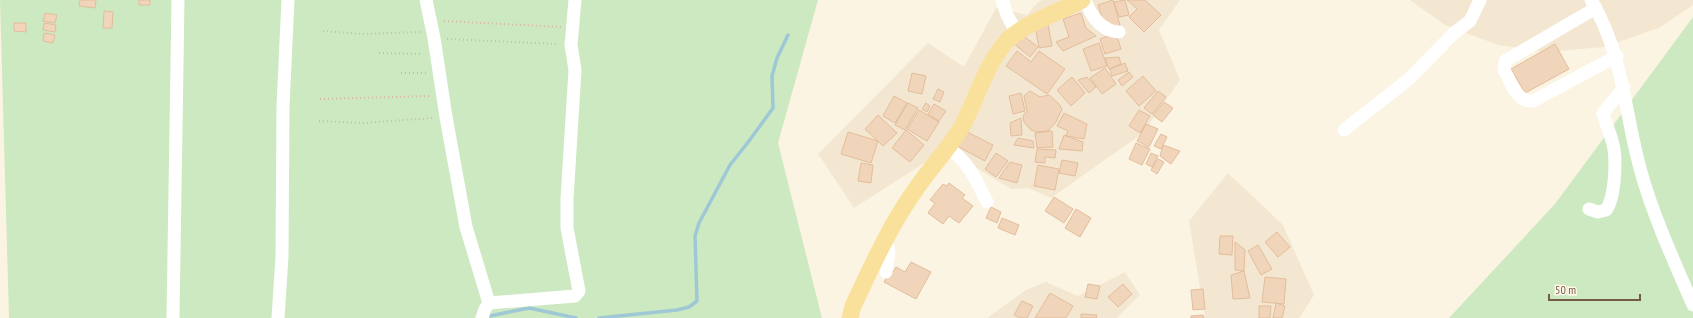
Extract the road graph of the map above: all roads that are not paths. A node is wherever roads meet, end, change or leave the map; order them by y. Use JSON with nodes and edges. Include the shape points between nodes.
{"nodes":[{"id":1,"x":178,"y":0,"type":"edge"},
{"id":2,"x":288,"y":0,"type":"edge"},
{"id":3,"x":426,"y":0,"type":"edge"},
{"id":4,"x":575,"y":0,"type":"edge"},
{"id":5,"x":1002,"y":0,"type":"edge"},
{"id":6,"x":1084,"y":0,"type":"edge"},
{"id":7,"x":1480,"y":0,"type":"edge"},
{"id":8,"x":1594,"y":4,"type":"edge"},
{"id":9,"x":1119,"y":32,"type":"dead end"},
{"id":10,"x":1017,"y":34,"type":"junction"},
{"id":11,"x":1616,"y":56,"type":"junction"},
{"id":12,"x":1624,"y":87,"type":"junction"},
{"id":13,"x":1344,"y":130,"type":"dead end"},
{"id":14,"x":948,"y":148,"type":"junction"},
{"id":15,"x":988,"y":202,"type":"dead end"},
{"id":16,"x":1589,"y":209,"type":"dead end"},
{"id":17,"x":885,"y":239,"type":"junction"},
{"id":18,"x":886,"y":272,"type":"dead end"},
{"id":19,"x":1693,"y":305,"type":"edge"},
{"id":20,"x":485,"y":310,"type":"edge"},
{"id":21,"x":173,"y":318,"type":"edge"},
{"id":22,"x":278,"y":318,"type":"edge"},
{"id":23,"x":850,"y":318,"type":"edge"}],
"edges":[{"from":1,"to":21,"type":"street"},
{"from":2,"to":22,"type":"street","via":[[282,106],[282,257]]},
{"from":3,"to":20,"type":"street","via":[[466,227]]},
{"from":4,"to":20,"type":"street","via":[[572,45],[575,70],[567,228],[579,291],[575,296]]},
{"from":5,"to":10,"type":"street"},
{"from":6,"to":9,"type":"street","via":[[1102,26],[1110,32]]},
{"from":6,"to":10,"type":"main road","via":[[1028,26]]},
{"from":7,"to":13,"type":"street","via":[[1470,21],[1454,33],[1409,79]]},
{"from":8,"to":11,"type":"street"},
{"from":8,"to":11,"type":"street","via":[[1505,61],[1504,70],[1520,98],[1527,102]]},
{"from":10,"to":14,"type":"main road","via":[[1006,42],[987,70],[974,104]]},
{"from":11,"to":12,"type":"street"},
{"from":12,"to":16,"type":"street","via":[[1603,113],[1615,161],[1611,196],[1606,210],[1598,212]]},
{"from":12,"to":19,"type":"street","via":[[1630,132],[1646,190],[1664,240]]},
{"from":14,"to":15,"type":"street","via":[[960,156],[969,167]]},
{"from":14,"to":17,"type":"main road","via":[[916,189]]},
{"from":17,"to":18,"type":"street","via":[[889,251]]},
{"from":17,"to":23,"type":"main road","via":[[853,306]]}]}
